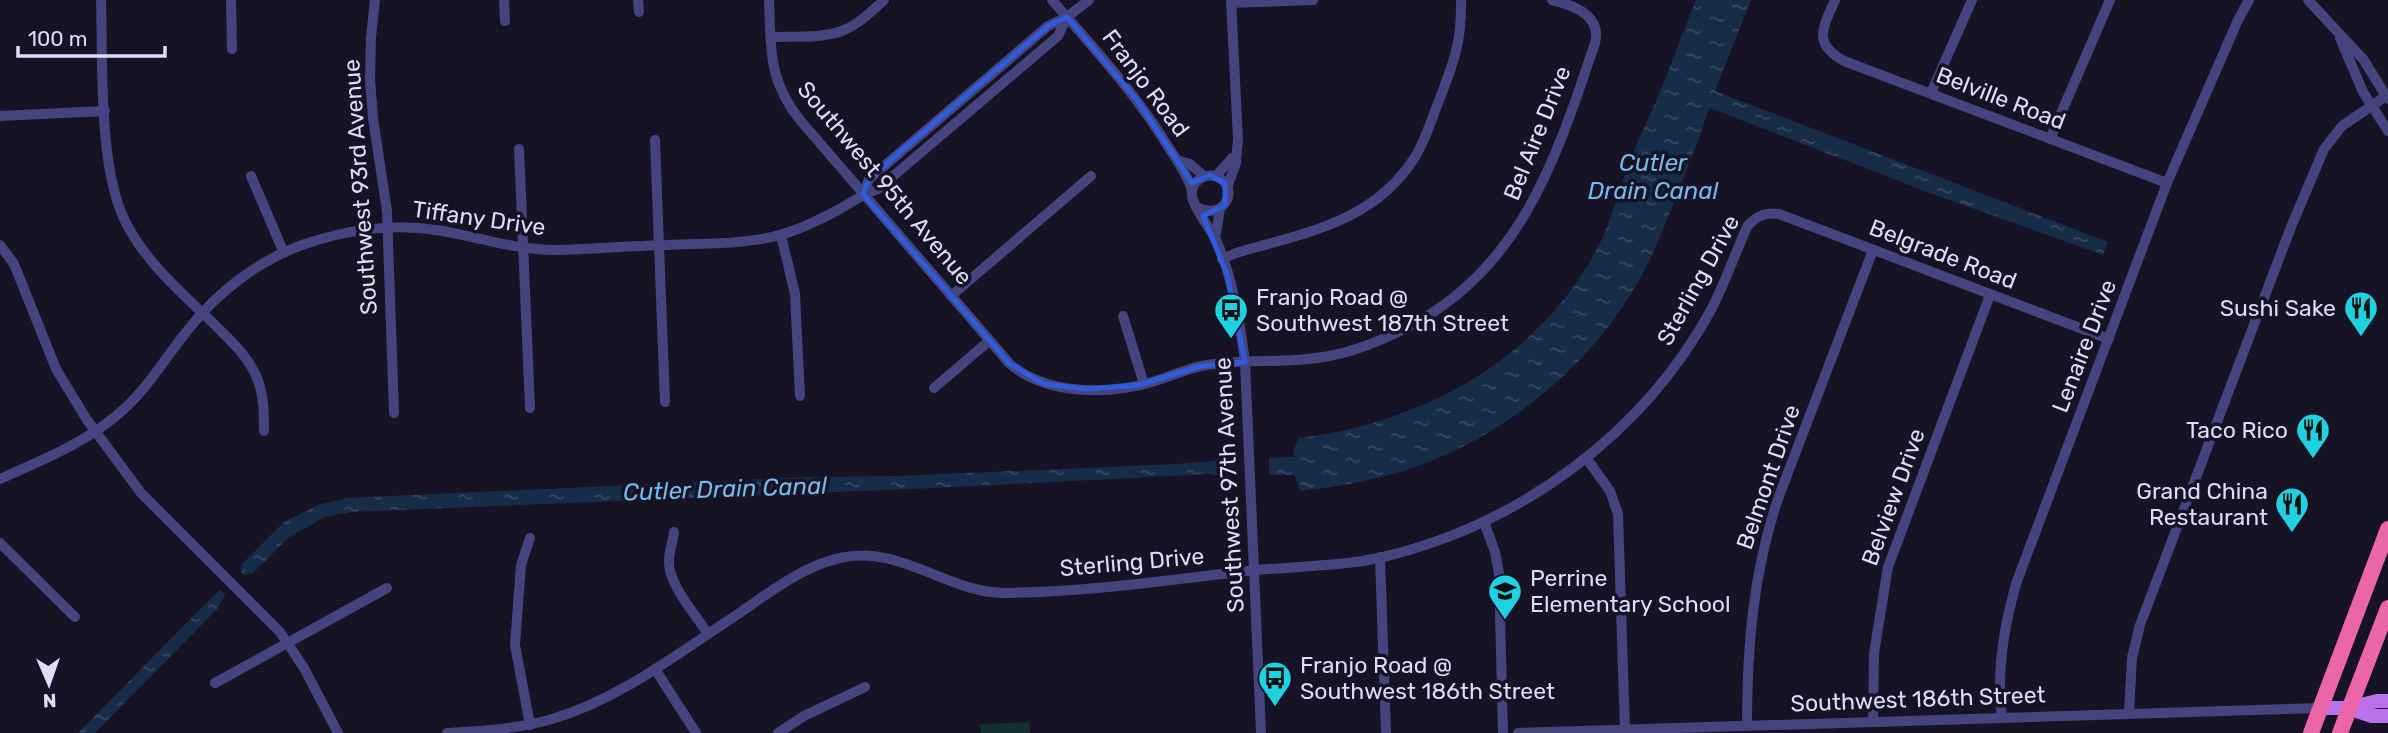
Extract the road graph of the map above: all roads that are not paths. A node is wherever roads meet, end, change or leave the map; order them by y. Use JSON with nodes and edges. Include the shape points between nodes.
{"nodes":[{"id":1,"x":101,"y":0,"type":"edge"},
{"id":2,"x":231,"y":0,"type":"edge"},
{"id":3,"x":375,"y":0,"type":"edge"},
{"id":4,"x":504,"y":0,"type":"edge"},
{"id":5,"x":638,"y":0,"type":"edge"},
{"id":6,"x":769,"y":0,"type":"edge"},
{"id":7,"x":884,"y":0,"type":"edge"},
{"id":8,"x":1052,"y":0,"type":"edge"},
{"id":9,"x":1089,"y":0,"type":"edge"},
{"id":10,"x":1313,"y":0,"type":"edge"},
{"id":11,"x":1461,"y":0,"type":"edge"},
{"id":12,"x":1552,"y":0,"type":"edge"},
{"id":13,"x":1835,"y":0,"type":"edge"},
{"id":14,"x":1972,"y":0,"type":"edge"},
{"id":15,"x":2110,"y":0,"type":"edge"},
{"id":16,"x":2249,"y":0,"type":"edge"},
{"id":17,"x":2308,"y":0,"type":"edge"},
{"id":18,"x":1231,"y":2,"type":"edge"},
{"id":19,"x":639,"y":12,"type":"dead end"},
{"id":20,"x":1067,"y":17,"type":"junction"},
{"id":21,"x":505,"y":21,"type":"dead end"},
{"id":22,"x":2334,"y":26,"type":"junction"},
{"id":23,"x":771,"y":37,"type":"junction"},
{"id":24,"x":233,"y":49,"type":"dead end"},
{"id":25,"x":1931,"y":93,"type":"junction"},
{"id":26,"x":2387,"y":98,"type":"edge"},
{"id":27,"x":2371,"y":106,"type":"junction"},
{"id":28,"x":105,"y":111,"type":"junction"},
{"id":29,"x":0,"y":116,"type":"edge"},
{"id":30,"x":2388,"y":131,"type":"edge"},
{"id":31,"x":2050,"y":139,"type":"junction"},
{"id":32,"x":654,"y":140,"type":"dead end"},
{"id":33,"x":519,"y":149,"type":"dead end"},
{"id":34,"x":1235,"y":157,"type":"junction"},
{"id":35,"x":1177,"y":160,"type":"junction"},
{"id":36,"x":251,"y":176,"type":"dead end"},
{"id":37,"x":1091,"y":176,"type":"dead end"},
{"id":38,"x":1203,"y":176,"type":"junction"},
{"id":39,"x":1216,"y":176,"type":"junction"},
{"id":40,"x":2167,"y":183,"type":"junction"},
{"id":41,"x":1227,"y":188,"type":"junction"},
{"id":42,"x":1192,"y":190,"type":"junction"},
{"id":43,"x":863,"y":194,"type":"junction"},
{"id":44,"x":1198,"y":207,"type":"junction"},
{"id":45,"x":1220,"y":209,"type":"junction"},
{"id":46,"x":1760,"y":215,"type":"joint"},
{"id":47,"x":388,"y":228,"type":"junction"},
{"id":48,"x":781,"y":235,"type":"junction"},
{"id":49,"x":1215,"y":239,"type":"junction"},
{"id":50,"x":0,"y":245,"type":"edge"},
{"id":51,"x":658,"y":245,"type":"junction"},
{"id":52,"x":523,"y":248,"type":"junction"},
{"id":53,"x":1873,"y":250,"type":"junction"},
{"id":54,"x":284,"y":253,"type":"junction"},
{"id":55,"x":1222,"y":259,"type":"junction"},
{"id":56,"x":1990,"y":295,"type":"junction"},
{"id":57,"x":951,"y":296,"type":"junction"},
{"id":58,"x":202,"y":313,"type":"junction"},
{"id":59,"x":1123,"y":316,"type":"dead end"},
{"id":60,"x":2109,"y":339,"type":"junction"},
{"id":61,"x":989,"y":341,"type":"junction"},
{"id":62,"x":1245,"y":362,"type":"junction"},
{"id":63,"x":1144,"y":384,"type":"junction"},
{"id":64,"x":934,"y":388,"type":"dead end"},
{"id":65,"x":800,"y":396,"type":"dead end"},
{"id":66,"x":665,"y":402,"type":"dead end"},
{"id":67,"x":530,"y":408,"type":"dead end"},
{"id":68,"x":394,"y":413,"type":"dead end"},
{"id":69,"x":264,"y":430,"type":"dead end"},
{"id":70,"x":96,"y":432,"type":"junction"},
{"id":71,"x":1587,"y":459,"type":"junction"},
{"id":72,"x":0,"y":479,"type":"edge"},
{"id":73,"x":1484,"y":522,"type":"junction"},
{"id":74,"x":2388,"y":528,"type":"edge"},
{"id":75,"x":674,"y":532,"type":"dead end"},
{"id":76,"x":530,"y":538,"type":"dead end"},
{"id":77,"x":0,"y":543,"type":"edge"},
{"id":78,"x":1380,"y":557,"type":"junction"},
{"id":79,"x":1255,"y":570,"type":"junction"},
{"id":80,"x":387,"y":588,"type":"dead end"},
{"id":81,"x":2388,"y":608,"type":"edge"},
{"id":82,"x":75,"y":617,"type":"dead end"},
{"id":83,"x":708,"y":634,"type":"junction"},
{"id":84,"x":288,"y":642,"type":"junction"},
{"id":85,"x":655,"y":669,"type":"junction"},
{"id":86,"x":215,"y":683,"type":"dead end"},
{"id":87,"x":865,"y":687,"type":"dead end"},
{"id":88,"x":2388,"y":701,"type":"edge"},
{"id":89,"x":2320,"y":708,"type":"junction"},
{"id":90,"x":2349,"y":708,"type":"junction"},
{"id":91,"x":2129,"y":713,"type":"junction"},
{"id":92,"x":2388,"y":716,"type":"edge"},
{"id":93,"x":2002,"y":718,"type":"junction"},
{"id":94,"x":1873,"y":721,"type":"junction"},
{"id":95,"x":530,"y":725,"type":"junction"},
{"id":96,"x":1747,"y":726,"type":"junction"},
{"id":97,"x":1625,"y":731,"type":"junction"},
{"id":98,"x":338,"y":733,"type":"edge"},
{"id":99,"x":447,"y":733,"type":"edge"},
{"id":100,"x":696,"y":733,"type":"edge"},
{"id":101,"x":778,"y":733,"type":"edge"},
{"id":102,"x":1261,"y":733,"type":"edge"},
{"id":103,"x":1386,"y":733,"type":"edge"},
{"id":104,"x":1503,"y":733,"type":"edge"},
{"id":105,"x":1518,"y":733,"type":"edge"},
{"id":106,"x":2311,"y":733,"type":"edge"},
{"id":107,"x":2340,"y":733,"type":"edge"}],
"edges":[{"from":1,"to":28,"type":"street"},
{"from":2,"to":24,"type":"street"},
{"from":3,"to":47,"type":"street","name":"Southwest 93rd Avenue","via":[[371,94]]},
{"from":4,"to":21,"type":"street"},
{"from":5,"to":19,"type":"street"},
{"from":6,"to":23,"type":"street","name":"Southwest 95th Avenue"},
{"from":7,"to":23,"type":"street","via":[[843,31]]},
{"from":8,"to":20,"type":"street","name":"Franjo Road"},
{"from":9,"to":20,"type":"street","name":"Tiffany Drive"},
{"from":10,"to":18,"type":"street"},
{"from":11,"to":55,"type":"street","via":[[1455,57],[1420,149],[1398,179],[1342,221]]},
{"from":12,"to":62,"type":"street","name":"Bel Aire Drive","via":[[1593,20],[1597,37],[1536,197],[1510,240],[1468,288],[1417,323],[1356,349],[1320,358]]},
{"from":13,"to":25,"type":"street","name":"Belville Road","via":[[1823,30],[1824,45],[1844,61]]},
{"from":14,"to":25,"type":"street"},
{"from":15,"to":31,"type":"street"},
{"from":16,"to":40,"type":"street","name":"Lenaire Drive"},
{"from":17,"to":22,"type":"street"},
{"from":18,"to":34,"type":"street"},
{"from":20,"to":35,"type":"street","name":"Franjo Road","via":[[1137,100]]},
{"from":20,"to":43,"type":"street","name":"Tiffany Drive","via":[[1048,26],[869,179]]},
{"from":22,"to":26,"type":"street","via":[[2363,59]]},
{"from":22,"to":27,"type":"street"},
{"from":23,"to":43,"type":"street","name":"Southwest 95th Avenue","via":[[774,72],[783,96]]},
{"from":25,"to":31,"type":"street","name":"Belville Road"},
{"from":26,"to":27,"type":"street"},
{"from":27,"to":30,"type":"street"},
{"from":27,"to":91,"type":"street","via":[[2342,127],[2324,149],[2288,234],[2140,625],[2132,658]]},
{"from":28,"to":29,"type":"street"},
{"from":28,"to":58,"type":"street","via":[[112,181],[123,218],[159,272]]},
{"from":31,"to":40,"type":"street","name":"Belville Road"},
{"from":32,"to":51,"type":"street"},
{"from":33,"to":52,"type":"street"},
{"from":34,"to":39,"type":"street"},
{"from":34,"to":41,"type":"street"},
{"from":35,"to":38,"type":"street","name":"Franjo Road"},
{"from":35,"to":42,"type":"street","name":"Franjo Road"},
{"from":36,"to":54,"type":"street"},
{"from":37,"to":57,"type":"street"},
{"from":38,"to":39,"type":"street"},
{"from":38,"to":42,"type":"street"},
{"from":39,"to":41,"type":"street"},
{"from":40,"to":60,"type":"street","name":"Lenaire Drive"},
{"from":41,"to":45,"type":"street","via":[[1227,200]]},
{"from":42,"to":44,"type":"street"},
{"from":43,"to":48,"type":"street","name":"Tiffany Drive"},
{"from":43,"to":57,"type":"street","name":"Southwest 95th Avenue"},
{"from":44,"to":45,"type":"street","via":[[1209,212]]},
{"from":44,"to":49,"type":"street","name":"Southwest 97th Avenue"},
{"from":45,"to":49,"type":"street","name":"Southwest 97th Avenue"},
{"from":46,"to":53,"type":"street","name":"Belgrade Road","via":[[1779,214]]},
{"from":46,"to":71,"type":"street","name":"Sterling Drive","via":[[1747,227],[1712,308],[1685,352],[1642,405]]},
{"from":47,"to":52,"type":"street","name":"Tiffany Drive","via":[[433,229]]},
{"from":47,"to":54,"type":"street","name":"Tiffany Drive","via":[[337,235]]},
{"from":47,"to":68,"type":"street","name":"Southwest 93rd Avenue"},
{"from":48,"to":51,"type":"street","name":"Tiffany Drive"},
{"from":48,"to":65,"type":"street","via":[[794,294]]},
{"from":49,"to":55,"type":"street","name":"Southwest 97th Avenue"},
{"from":50,"to":70,"type":"street","via":[[14,264],[56,369]]},
{"from":51,"to":52,"type":"street","name":"Tiffany Drive"},
{"from":51,"to":66,"type":"street"},
{"from":52,"to":67,"type":"street"},
{"from":53,"to":56,"type":"street","name":"Belgrade Road"},
{"from":53,"to":96,"type":"street","name":"Belmont Drive","via":[[1768,530],[1749,631]]},
{"from":54,"to":58,"type":"street","name":"Tiffany Drive","via":[[245,276]]},
{"from":55,"to":62,"type":"street","name":"Southwest 97th Avenue"},
{"from":56,"to":60,"type":"street","name":"Belgrade Road"},
{"from":56,"to":94,"type":"street","name":"Belview Drive","via":[[1888,567],[1874,653]]},
{"from":57,"to":61,"type":"street","name":"Southwest 95th Avenue"},
{"from":58,"to":69,"type":"street","via":[[239,349],[257,377]]},
{"from":58,"to":70,"type":"street","name":"Tiffany Drive","via":[[138,395]]},
{"from":59,"to":63,"type":"street"},
{"from":60,"to":93,"type":"street","name":"Lenaire Drive","via":[[2012,597],[2000,664]]},
{"from":61,"to":63,"type":"street","name":"Southwest 95th Avenue","via":[[1017,370],[1055,387]]},
{"from":61,"to":64,"type":"street"},
{"from":62,"to":63,"type":"street","name":"Bel Aire Drive","via":[[1201,366]]},
{"from":62,"to":79,"type":"street","name":"Southwest 97th Avenue"},
{"from":70,"to":72,"type":"street","name":"Tiffany Drive"},
{"from":70,"to":84,"type":"street","via":[[141,493]]},
{"from":71,"to":73,"type":"street","name":"Sterling Drive"},
{"from":71,"to":97,"type":"street","via":[[1610,491],[1618,514]]},
{"from":73,"to":78,"type":"street","name":"Sterling Drive"},
{"from":73,"to":104,"type":"street","via":[[1499,573]]},
{"from":74,"to":89,"type":"highway"},
{"from":75,"to":83,"type":"street","via":[[668,562],[671,573]]},
{"from":76,"to":95,"type":"street","via":[[522,565],[515,645]]},
{"from":77,"to":82,"type":"street"},
{"from":78,"to":79,"type":"street","name":"Sterling Drive"},
{"from":78,"to":103,"type":"street"},
{"from":79,"to":83,"type":"street","name":"Sterling Drive","via":[[998,593],[959,586],[892,558],[851,556],[807,569]]},
{"from":79,"to":102,"type":"street","name":"Southwest 97th Avenue"},
{"from":80,"to":84,"type":"street"},
{"from":81,"to":90,"type":"highway"},
{"from":83,"to":85,"type":"street","name":"Sterling Drive"},
{"from":84,"to":86,"type":"street"},
{"from":84,"to":98,"type":"street"},
{"from":85,"to":95,"type":"street","name":"Sterling Drive","via":[[587,707]]},
{"from":85,"to":100,"type":"street"},
{"from":87,"to":101,"type":"street"},
{"from":88,"to":90,"type":"main road"},
{"from":89,"to":90,"type":"main road"},
{"from":89,"to":91,"type":"street","name":"Southwest 186th Street"},
{"from":89,"to":106,"type":"highway"},
{"from":90,"to":92,"type":"main road"},
{"from":90,"to":107,"type":"highway"},
{"from":91,"to":93,"type":"street","name":"Southwest 186th Street"},
{"from":93,"to":94,"type":"street","name":"Southwest 186th Street"},
{"from":94,"to":96,"type":"street","name":"Southwest 186th Street"},
{"from":95,"to":99,"type":"street","name":"Sterling Drive"},
{"from":96,"to":97,"type":"street","name":"Southwest 186th Street"},
{"from":97,"to":105,"type":"street","name":"Southwest 186th Street"}]}
